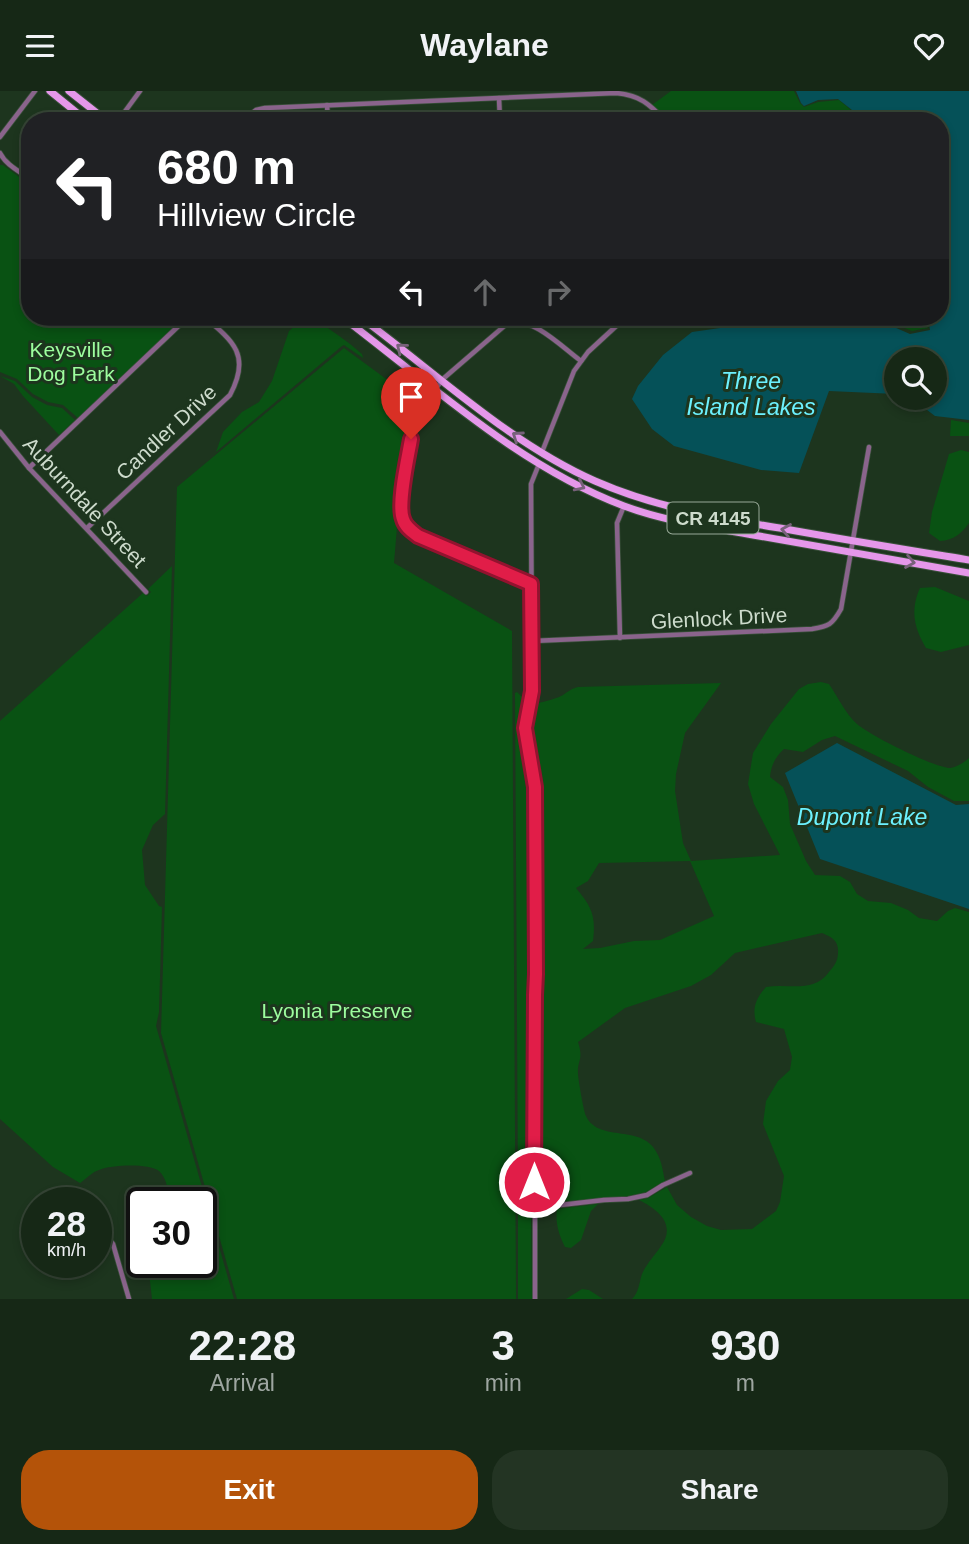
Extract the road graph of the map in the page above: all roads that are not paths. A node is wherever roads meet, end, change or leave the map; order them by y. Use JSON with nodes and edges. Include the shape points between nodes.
{"nodes":[{"id":1,"x":35,"y":91,"type":"edge"},
{"id":2,"x":50,"y":91,"type":"edge"},
{"id":3,"x":69,"y":91,"type":"edge"},
{"id":4,"x":140,"y":91,"type":"edge"},
{"id":5,"x":499,"y":98,"type":"junction"},
{"id":6,"x":327,"y":105,"type":"junction"},
{"id":7,"x":77,"y":112,"type":"edge"},
{"id":8,"x":96,"y":112,"type":"edge"},
{"id":9,"x":124,"y":112,"type":"edge"},
{"id":10,"x":253,"y":112,"type":"edge"},
{"id":11,"x":327,"y":112,"type":"edge"},
{"id":12,"x":500,"y":112,"type":"edge"},
{"id":13,"x":657,"y":112,"type":"edge"},
{"id":14,"x":0,"y":137,"type":"edge"},
{"id":15,"x":0,"y":153,"type":"edge"},
{"id":16,"x":21,"y":172,"type":"edge"},
{"id":17,"x":179,"y":326,"type":"edge"},
{"id":18,"x":215,"y":326,"type":"edge"},
{"id":19,"x":354,"y":326,"type":"edge"},
{"id":20,"x":372,"y":326,"type":"edge"},
{"id":21,"x":504,"y":326,"type":"edge"},
{"id":22,"x":532,"y":326,"type":"edge"},
{"id":23,"x":617,"y":326,"type":"edge"},
{"id":24,"x":581,"y":361,"type":"junction"},
{"id":25,"x":442,"y":380,"type":"junction"},
{"id":26,"x":434,"y":389,"type":"junction"},
{"id":27,"x":0,"y":432,"type":"edge"},
{"id":28,"x":869,"y":447,"type":"dead end"},
{"id":29,"x":542,"y":453,"type":"junction"},
{"id":30,"x":557,"y":461,"type":"junction"},
{"id":31,"x":539,"y":464,"type":"junction"},
{"id":32,"x":29,"y":468,"type":"junction"},
{"id":33,"x":624,"y":506,"type":"junction"},
{"id":34,"x":87,"y":528,"type":"junction"},
{"id":35,"x":854,"y":541,"type":"junction"},
{"id":36,"x":852,"y":552,"type":"junction"},
{"id":37,"x":969,"y":560,"type":"edge"},
{"id":38,"x":969,"y":573,"type":"edge"},
{"id":39,"x":531,"y":584,"type":"junction"},
{"id":40,"x":146,"y":592,"type":"dead end"},
{"id":41,"x":620,"y":638,"type":"junction"},
{"id":42,"x":532,"y":641,"type":"junction"},
{"id":43,"x":690,"y":1173,"type":"dead end"},
{"id":44,"x":534,"y":1208,"type":"junction"},
{"id":45,"x":112,"y":1243,"type":"edge"},
{"id":46,"x":129,"y":1299,"type":"edge"},
{"id":47,"x":535,"y":1299,"type":"edge"}],
"edges":[{"from":1,"to":14,"type":"street"},
{"from":2,"to":7,"type":"main road"},
{"from":3,"to":8,"type":"main road"},
{"from":4,"to":9,"type":"street"},
{"from":5,"to":6,"type":"street"},
{"from":5,"to":12,"type":"street"},
{"from":5,"to":13,"type":"street","via":[[625,94]]},
{"from":6,"to":10,"type":"street"},
{"from":6,"to":11,"type":"street"},
{"from":15,"to":16,"type":"street"},
{"from":17,"to":32,"type":"street"},
{"from":18,"to":34,"type":"street","name":"Candler Drive","via":[[236,348],[240,371],[230,394]]},
{"from":19,"to":26,"type":"main road","number":"CR 4145"},
{"from":25,"to":20,"type":"main road","number":"CR 4145","one_way":true},
{"from":21,"to":25,"type":"street"},
{"from":22,"to":24,"type":"street"},
{"from":23,"to":24,"type":"street"},
{"from":24,"to":29,"type":"street"},
{"from":25,"to":26,"type":"street"},
{"from":29,"to":25,"type":"main road","number":"CR 4145","one_way":true},
{"from":26,"to":31,"type":"main road","number":"CR 4145"},
{"from":26,"to":39,"type":"street","via":[[414,416],[403,519],[418,536]]},
{"from":27,"to":32,"type":"street","name":"Auburndale Street"},
{"from":28,"to":35,"type":"street","name":"Glenlock Drive"},
{"from":29,"to":30,"type":"main road","number":"CR 4145"},
{"from":30,"to":31,"type":"main road"},
{"from":35,"to":30,"type":"main road","number":"CR 4145","one_way":true,"via":[[683,511],[594,481]]},
{"from":31,"to":33,"type":"main road","number":"CR 4145","one_way":true},
{"from":31,"to":39,"type":"street","via":[[531,484]]},
{"from":32,"to":34,"type":"street","name":"Auburndale Street"},
{"from":33,"to":36,"type":"main road","number":"CR 4145","via":[[687,523]]},
{"from":33,"to":41,"type":"street","via":[[617,523]]},
{"from":34,"to":40,"type":"street","name":"Auburndale Street"},
{"from":35,"to":36,"type":"street","name":"Glenlock Drive"},
{"from":35,"to":37,"type":"main road","number":"CR 4145"},
{"from":36,"to":38,"type":"main road","number":"CR 4145","one_way":true},
{"from":36,"to":41,"type":"street","name":"Glenlock Drive","via":[[841,609],[825,627]]},
{"from":39,"to":42,"type":"street"},
{"from":41,"to":42,"type":"street","name":"Glenlock Drive"},
{"from":42,"to":44,"type":"street","via":[[532,691],[525,728],[535,787]]},
{"from":43,"to":44,"type":"street","via":[[646,1195]]},
{"from":44,"to":47,"type":"street"},
{"from":45,"to":46,"type":"street"}]}
